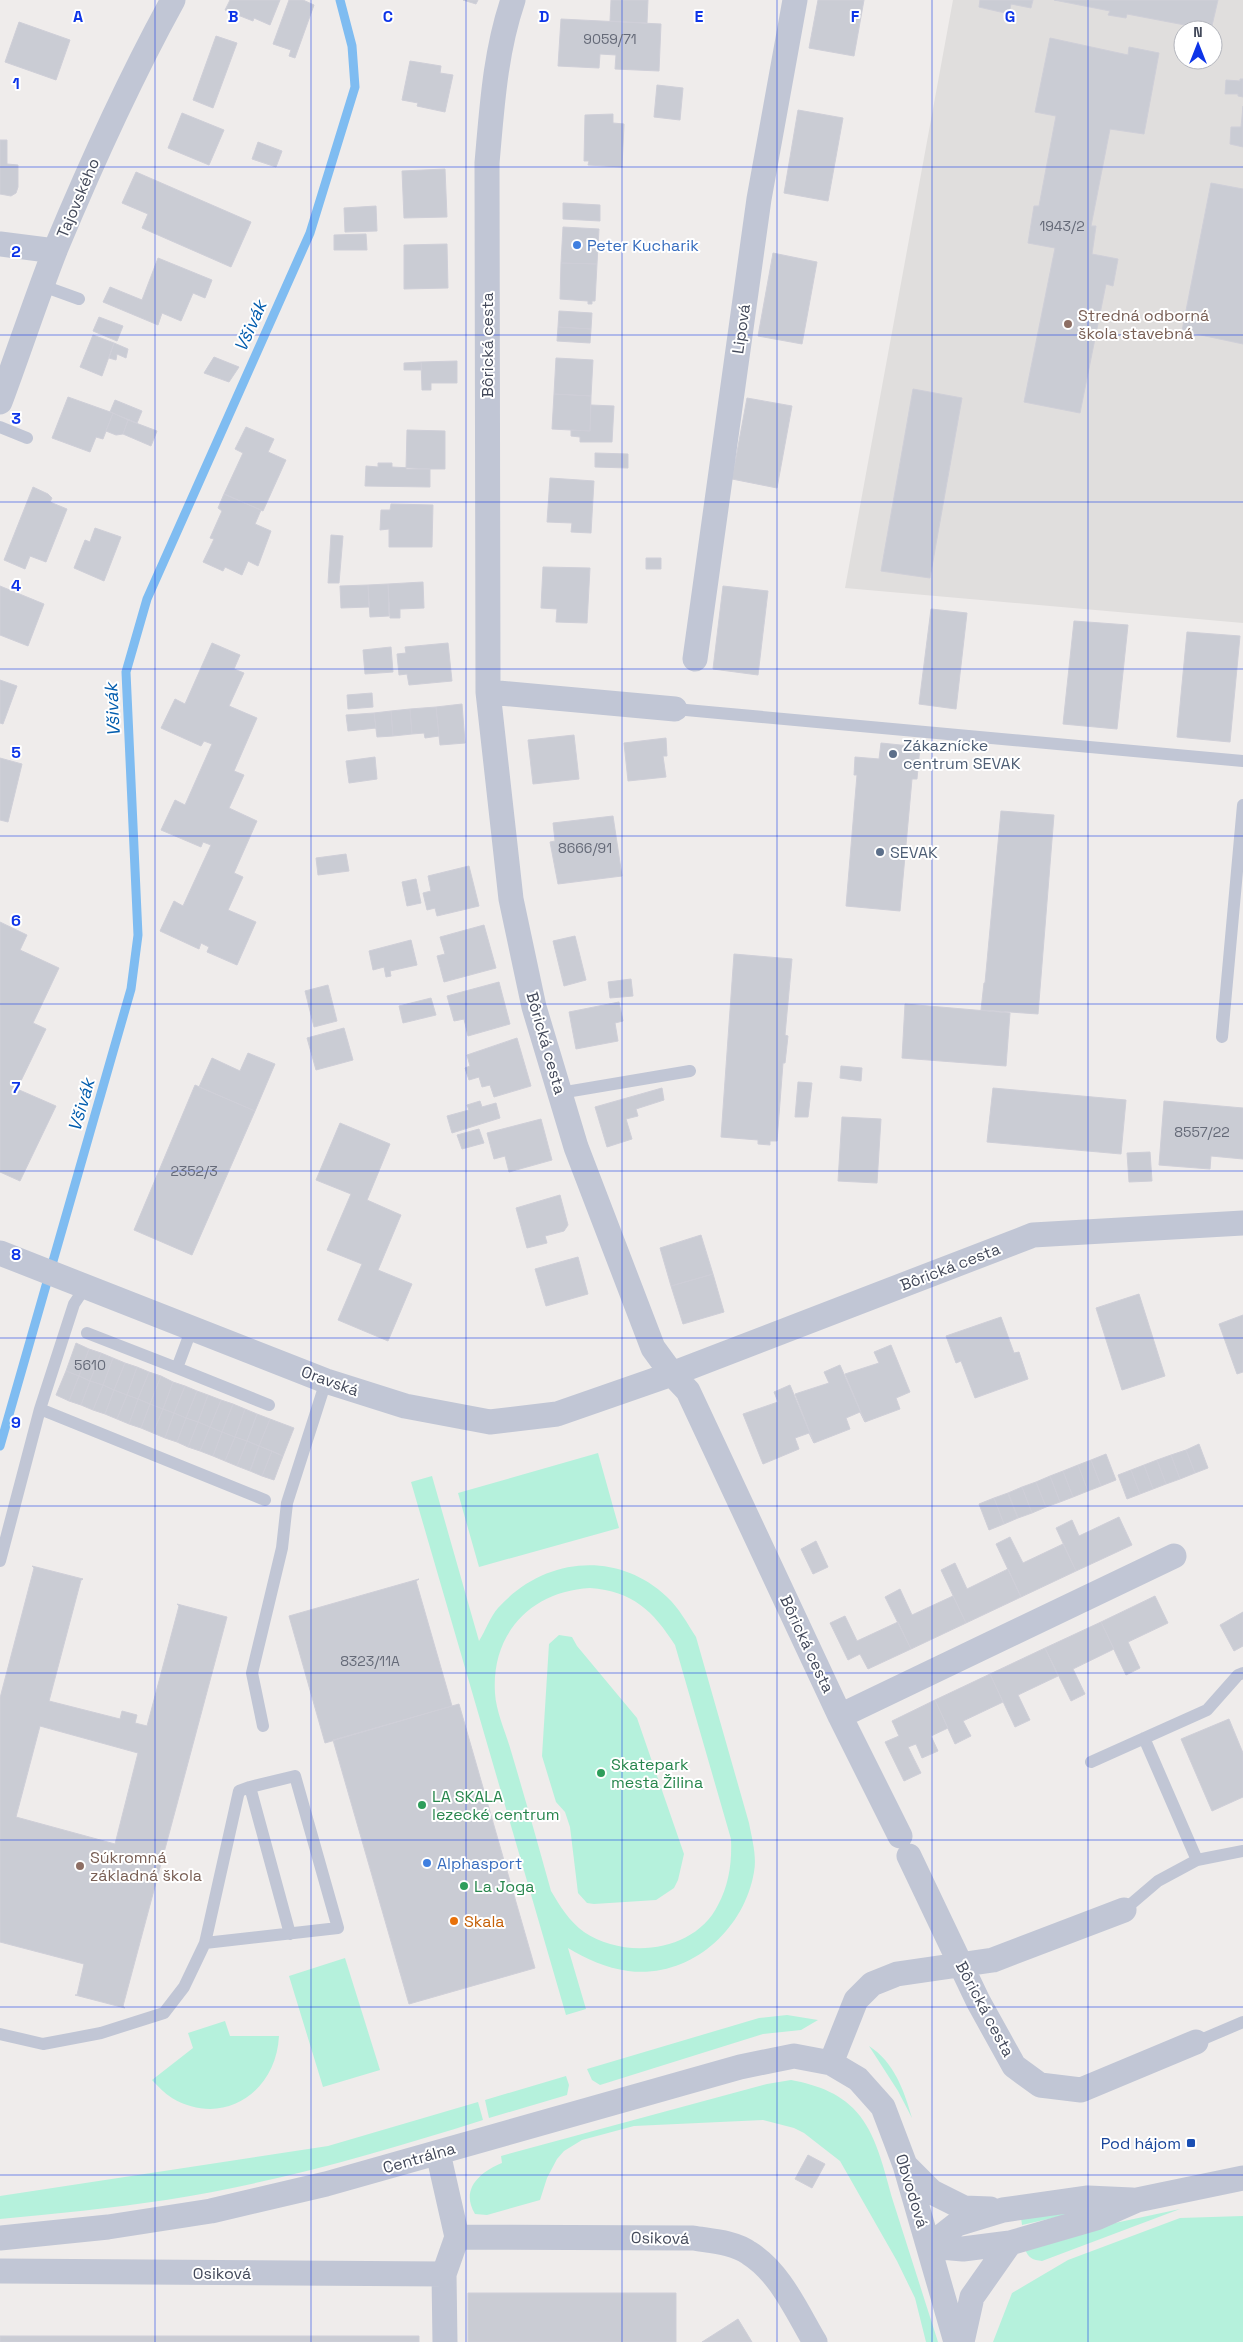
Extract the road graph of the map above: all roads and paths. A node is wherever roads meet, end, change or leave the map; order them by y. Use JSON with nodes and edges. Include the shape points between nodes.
{"nodes":[{"id":1,"x":173,"y":0,"type":"edge"},
{"id":2,"x":513,"y":0,"type":"edge"},
{"id":3,"x":795,"y":0,"type":"edge"},
{"id":4,"x":0,"y":244,"type":"edge"},
{"id":5,"x":56,"y":251,"type":"junction"},
{"id":6,"x":43,"y":286,"type":"junction"},
{"id":7,"x":79,"y":299,"type":"dead end"},
{"id":8,"x":0,"y":402,"type":"edge"},
{"id":9,"x":0,"y":427,"type":"edge"},
{"id":10,"x":27,"y":438,"type":"dead end"},
{"id":11,"x":695,"y":659,"type":"dead end"},
{"id":12,"x":488,"y":692,"type":"junction"},
{"id":13,"x":675,"y":709,"type":"joint"},
{"id":14,"x":1243,"y":761,"type":"edge"},
{"id":15,"x":1243,"y":805,"type":"edge"},
{"id":16,"x":1222,"y":1037,"type":"dead end"},
{"id":17,"x":690,"y":1071,"type":"dead end"},
{"id":18,"x":560,"y":1093,"type":"junction"},
{"id":19,"x":1243,"y":1222,"type":"edge"},
{"id":20,"x":11,"y":1257,"type":"edge"},
{"id":21,"x":86,"y":1286,"type":"junction"},
{"id":22,"x":192,"y":1328,"type":"junction"},
{"id":23,"x":87,"y":1332,"type":"dead end"},
{"id":24,"x":177,"y":1368,"type":"junction"},
{"id":25,"x":672,"y":1374,"type":"junction"},
{"id":26,"x":326,"y":1381,"type":"junction"},
{"id":27,"x":269,"y":1405,"type":"dead end"},
{"id":28,"x":40,"y":1409,"type":"junction"},
{"id":29,"x":265,"y":1500,"type":"dead end"},
{"id":30,"x":1174,"y":1556,"type":"dead end"},
{"id":31,"x":0,"y":1561,"type":"edge"},
{"id":32,"x":1243,"y":1673,"type":"edge"},
{"id":33,"x":840,"y":1716,"type":"junction"},
{"id":34,"x":263,"y":1726,"type":"dead end"},
{"id":35,"x":1144,"y":1738,"type":"junction"},
{"id":36,"x":1091,"y":1762,"type":"dead end"},
{"id":37,"x":250,"y":1787,"type":"junction"},
{"id":38,"x":1243,"y":1851,"type":"edge"},
{"id":39,"x":1197,"y":1860,"type":"junction"},
{"id":40,"x":1124,"y":1910,"type":"joint"},
{"id":41,"x":290,"y":1934,"type":"junction"},
{"id":42,"x":204,"y":1944,"type":"junction"},
{"id":43,"x":960,"y":1964,"type":"junction"},
{"id":44,"x":1243,"y":2022,"type":"edge"},
{"id":45,"x":0,"y":2034,"type":"edge"},
{"id":46,"x":1196,"y":2042,"type":"joint"},
{"id":47,"x":832,"y":2063,"type":"junction"},
{"id":48,"x":438,"y":2153,"type":"junction"},
{"id":49,"x":905,"y":2165,"type":"junction"},
{"id":50,"x":1243,"y":2178,"type":"edge"},
{"id":51,"x":1137,"y":2200,"type":"junction"},
{"id":52,"x":1003,"y":2210,"type":"junction"},
{"id":53,"x":0,"y":2238,"type":"edge"},
{"id":54,"x":457,"y":2238,"type":"junction"},
{"id":55,"x":1010,"y":2243,"type":"junction"},
{"id":56,"x":929,"y":2246,"type":"junction"},
{"id":57,"x":0,"y":2271,"type":"edge"},
{"id":58,"x":444,"y":2274,"type":"junction"},
{"id":59,"x":445,"y":2342,"type":"edge"},
{"id":60,"x":815,"y":2342,"type":"edge"},
{"id":61,"x":956,"y":2342,"type":"edge"},
{"id":62,"x":962,"y":2342,"type":"edge"}],
"edges":[{"from":1,"to":5,"type":"street","name":"Tajovského","via":[[103,141]]},
{"from":2,"to":12,"type":"street","name":"Bôrická cesta","via":[[503,30],[494,81],[487,163]]},
{"from":3,"to":11,"type":"street","name":"Lipová","via":[[759,199]]},
{"from":4,"to":5,"type":"street"},
{"from":5,"to":6,"type":"street","name":"Tajovského"},
{"from":6,"to":7,"type":"lane"},
{"from":6,"to":8,"type":"street","name":"Tajovského"},
{"from":9,"to":10,"type":"lane"},
{"from":12,"to":13,"type":"street"},
{"from":12,"to":18,"type":"street","name":"Bôrická cesta","via":[[511,899],[534,1007]]},
{"from":13,"to":14,"type":"lane"},
{"from":15,"to":16,"type":"lane"},
{"from":17,"to":18,"type":"lane"},
{"from":18,"to":25,"type":"street","name":"Bôrická cesta","via":[[576,1146],[653,1348]]},
{"from":19,"to":25,"type":"street","name":"Bôrická cesta","via":[[1034,1236]]},
{"from":20,"to":21,"type":"street","name":"Oravská"},
{"from":21,"to":22,"type":"street","name":"Oravská"},
{"from":21,"to":28,"type":"lane","via":[[74,1304]]},
{"from":22,"to":24,"type":"lane"},
{"from":22,"to":26,"type":"street","name":"Oravská"},
{"from":23,"to":24,"type":"lane"},
{"from":24,"to":27,"type":"lane"},
{"from":25,"to":26,"type":"street","name":"Oravská","via":[[557,1414],[490,1422],[405,1406]]},
{"from":25,"to":33,"type":"street","name":"Bôrická cesta","via":[[688,1391]]},
{"from":26,"to":34,"type":"lane","via":[[287,1503],[282,1548],[252,1673]]},
{"from":28,"to":29,"type":"lane"},
{"from":28,"to":31,"type":"lane"},
{"from":30,"to":33,"type":"street"},
{"from":32,"to":35,"type":"lane","via":[[1207,1710]]},
{"from":33,"to":43,"type":"street","name":"Bôrická cesta"},
{"from":35,"to":36,"type":"lane"},
{"from":35,"to":39,"type":"lane"},
{"from":37,"to":41,"type":"lane"},
{"from":37,"to":41,"type":"lane","via":[[295,1776],[338,1928]]},
{"from":37,"to":42,"type":"lane","via":[[239,1791]]},
{"from":38,"to":39,"type":"lane"},
{"from":39,"to":40,"type":"lane","via":[[1158,1881]]},
{"from":40,"to":43,"type":"street","via":[[993,1960]]},
{"from":41,"to":42,"type":"lane"},
{"from":42,"to":45,"type":"lane","via":[[184,1987],[164,2013],[101,2033],[43,2044]]},
{"from":43,"to":46,"type":"street","name":"Bôrická cesta","via":[[1014,2066],[1040,2085],[1082,2090]]},
{"from":43,"to":47,"type":"street","via":[[897,1974],[872,1984],[856,2000]]},
{"from":44,"to":46,"type":"lane"},
{"from":47,"to":48,"type":"street","name":"Centrálna","via":[[794,2056],[740,2067]]},
{"from":47,"to":49,"type":"street","name":"Obvodová","via":[[858,2079],[883,2107]]},
{"from":48,"to":53,"type":"street","name":"Centrálna","via":[[211,2211],[108,2227]]},
{"from":48,"to":54,"type":"street"},
{"from":49,"to":52,"type":"street","via":[[932,2192],[964,2208]]},
{"from":49,"to":56,"type":"street","name":"Obvodová"},
{"from":50,"to":51,"type":"street"},
{"from":51,"to":52,"type":"street","via":[[1088,2198]]},
{"from":51,"to":55,"type":"street","via":[[1096,2218]]},
{"from":52,"to":56,"type":"street","via":[[957,2224]]},
{"from":54,"to":58,"type":"street"},
{"from":54,"to":60,"type":"street","name":"Osiková","via":[[693,2238],[719,2242],[748,2252],[767,2268]]},
{"from":55,"to":56,"type":"street","via":[[963,2249]]},
{"from":55,"to":62,"type":"street","via":[[972,2297]]},
{"from":56,"to":61,"type":"street","name":"Obvodová"},
{"from":57,"to":58,"type":"street","name":"Osiková"},
{"from":58,"to":59,"type":"street"}]}
